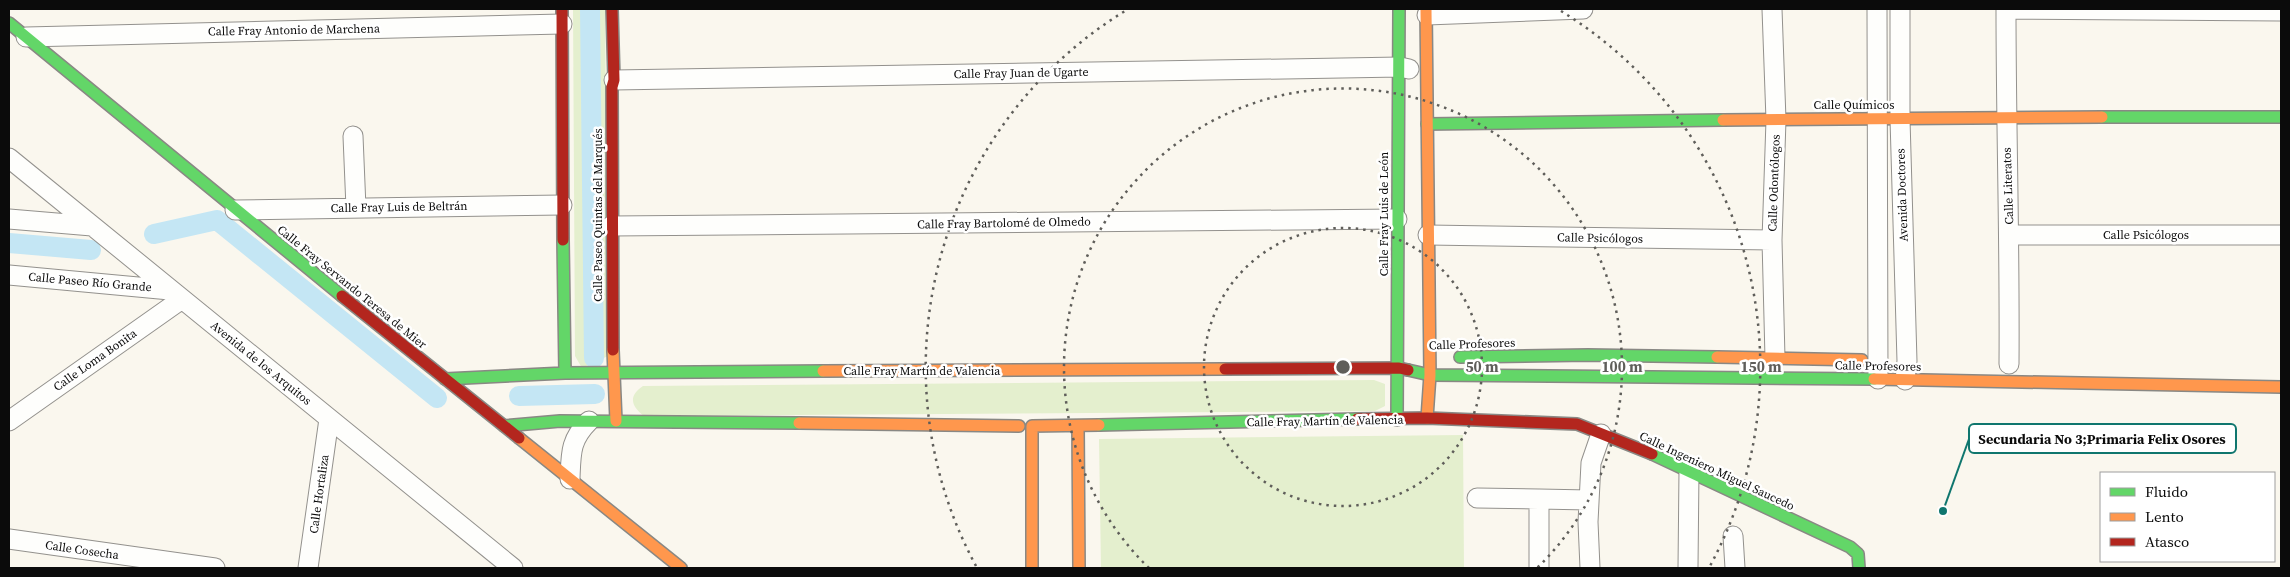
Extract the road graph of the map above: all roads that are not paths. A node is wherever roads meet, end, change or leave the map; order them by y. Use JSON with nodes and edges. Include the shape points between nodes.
{"nodes":[{"id":1,"x":612,"y":9,"type":"edge"},
{"id":2,"x":1399,"y":9,"type":"edge"},
{"id":3,"x":1583,"y":9,"type":"edge"},
{"id":4,"x":1772,"y":9,"type":"edge"},
{"id":5,"x":1877,"y":9,"type":"edge"},
{"id":6,"x":1900,"y":9,"type":"edge"},
{"id":7,"x":2006,"y":9,"type":"edge"},
{"id":8,"x":1427,"y":12,"type":"edge"},
{"id":9,"x":2281,"y":12,"type":"edge"},
{"id":10,"x":562,"y":16,"type":"edge"},
{"id":11,"x":9,"y":23,"type":"edge"},
{"id":12,"x":26,"y":37,"type":"junction"},
{"id":13,"x":1400,"y":67,"type":"junction"},
{"id":14,"x":1427,"y":74,"type":"junction"},
{"id":15,"x":614,"y":80,"type":"junction"},
{"id":16,"x":2281,"y":117,"type":"edge"},
{"id":17,"x":1877,"y":118,"type":"junction"},
{"id":18,"x":2006,"y":118,"type":"junction"},
{"id":19,"x":1900,"y":119,"type":"junction"},
{"id":20,"x":1776,"y":120,"type":"junction"},
{"id":21,"x":1427,"y":124,"type":"junction"},
{"id":22,"x":354,"y":136,"type":"dead end"},
{"id":23,"x":9,"y":158,"type":"edge"},
{"id":24,"x":562,"y":204,"type":"junction"},
{"id":25,"x":356,"y":208,"type":"junction"},
{"id":26,"x":235,"y":210,"type":"junction"},
{"id":27,"x":9,"y":219,"type":"edge"},
{"id":28,"x":1397,"y":219,"type":"junction"},
{"id":29,"x":92,"y":226,"type":"junction"},
{"id":30,"x":611,"y":226,"type":"junction"},
{"id":31,"x":1428,"y":235,"type":"junction"},
{"id":32,"x":2010,"y":235,"type":"junction"},
{"id":33,"x":2281,"y":235,"type":"edge"},
{"id":34,"x":1772,"y":240,"type":"junction"},
{"id":35,"x":9,"y":275,"type":"edge"},
{"id":36,"x":176,"y":294,"type":"junction"},
{"id":37,"x":1439,"y":357,"type":"junction"},
{"id":38,"x":1775,"y":358,"type":"junction"},
{"id":39,"x":1894,"y":364,"type":"junction"},
{"id":40,"x":2010,"y":364,"type":"dead end"},
{"id":41,"x":1399,"y":368,"type":"junction"},
{"id":42,"x":613,"y":372,"type":"junction"},
{"id":43,"x":565,"y":373,"type":"junction"},
{"id":44,"x":1430,"y":375,"type":"junction"},
{"id":45,"x":445,"y":379,"type":"junction"},
{"id":46,"x":1905,"y":380,"type":"junction"},
{"id":47,"x":2281,"y":387,"type":"edge"},
{"id":48,"x":14,"y":413,"type":"edge"},
{"id":49,"x":1427,"y":418,"type":"junction"},
{"id":50,"x":329,"y":419,"type":"junction"},
{"id":51,"x":1397,"y":420,"type":"junction"},
{"id":52,"x":589,"y":421,"type":"junction"},
{"id":53,"x":616,"y":421,"type":"junction"},
{"id":54,"x":504,"y":426,"type":"junction"},
{"id":55,"x":1026,"y":426,"type":"junction"},
{"id":56,"x":1078,"y":426,"type":"junction"},
{"id":57,"x":1601,"y":434,"type":"junction"},
{"id":58,"x":1689,"y":470,"type":"junction"},
{"id":59,"x":570,"y":479,"type":"junction"},
{"id":60,"x":1477,"y":498,"type":"dead end"},
{"id":61,"x":1539,"y":499,"type":"junction"},
{"id":62,"x":1589,"y":500,"type":"junction"},
{"id":63,"x":1733,"y":536,"type":"dead end"},
{"id":64,"x":9,"y":540,"type":"edge"},
{"id":65,"x":215,"y":568,"type":"edge"},
{"id":66,"x":308,"y":568,"type":"edge"},
{"id":67,"x":513,"y":568,"type":"edge"},
{"id":68,"x":681,"y":568,"type":"edge"},
{"id":69,"x":1032,"y":568,"type":"edge"},
{"id":70,"x":1080,"y":568,"type":"edge"},
{"id":71,"x":1539,"y":568,"type":"edge"},
{"id":72,"x":1590,"y":568,"type":"edge"},
{"id":73,"x":1688,"y":568,"type":"edge"},
{"id":74,"x":1735,"y":568,"type":"edge"},
{"id":75,"x":1859,"y":568,"type":"edge"}],
"edges":[{"from":1,"to":15,"type":"street","name":"Calle Paseo Quintas del Marqués"},
{"from":2,"to":13,"type":"street","name":"Calle Fray Luis de León"},
{"from":3,"to":8,"type":"street"},
{"from":4,"to":20,"type":"street","name":"Calle Odontólogos"},
{"from":5,"to":17,"type":"street","name":"Avenida Doctores"},
{"from":6,"to":19,"type":"street","name":"Avenida Doctores"},
{"from":7,"to":9,"type":"street"},
{"from":7,"to":18,"type":"street","name":"Calle Literatos"},
{"from":8,"to":14,"type":"street"},
{"from":10,"to":12,"type":"street","name":"Calle Fray Antonio de Marchena"},
{"from":10,"to":24,"type":"street"},
{"from":11,"to":12,"type":"street","name":"Calle Fray Servando Teresa de Mier"},
{"from":12,"to":26,"type":"street","name":"Calle Fray Servando Teresa de Mier"},
{"from":13,"to":14,"type":"street","name":"Calle Fray Juan de Ugarte"},
{"from":13,"to":15,"type":"street","name":"Calle Fray Juan de Ugarte"},
{"from":13,"to":28,"type":"street","name":"Calle Fray Luis de León"},
{"from":14,"to":21,"type":"street"},
{"from":15,"to":30,"type":"street","name":"Calle Paseo Quintas del Marqués"},
{"from":16,"to":18,"type":"street","name":"Calle Químicos"},
{"from":17,"to":19,"type":"street","name":"Calle Químicos"},
{"from":17,"to":20,"type":"street","name":"Calle Químicos"},
{"from":17,"to":39,"type":"street","name":"Avenida Doctores"},
{"from":18,"to":19,"type":"street","name":"Calle Químicos"},
{"from":18,"to":32,"type":"street","name":"Calle Literatos"},
{"from":19,"to":39,"type":"street","name":"Avenida Doctores"},
{"from":20,"to":21,"type":"street","name":"Calle Químicos"},
{"from":20,"to":34,"type":"street","name":"Calle Odontólogos"},
{"from":21,"to":31,"type":"street"},
{"from":22,"to":25,"type":"street"},
{"from":23,"to":29,"type":"street","name":"Avenida de los Arquitos"},
{"from":24,"to":25,"type":"street","name":"Calle Fray Luis de Beltrán"},
{"from":24,"to":43,"type":"street"},
{"from":25,"to":26,"type":"street","name":"Calle Fray Luis de Beltrán"},
{"from":26,"to":45,"type":"street","name":"Calle Fray Servando Teresa de Mier"},
{"from":27,"to":29,"type":"street"},
{"from":28,"to":30,"type":"street","name":"Calle Fray Bartolomé de Olmedo"},
{"from":28,"to":41,"type":"street","name":"Calle Fray Luis de León"},
{"from":29,"to":36,"type":"street","name":"Avenida de los Arquitos"},
{"from":30,"to":42,"type":"street","name":"Calle Paseo Quintas del Marqués"},
{"from":31,"to":34,"type":"street","name":"Calle Psicólogos"},
{"from":31,"to":37,"type":"street"},
{"from":32,"to":33,"type":"street","name":"Calle Psicólogos"},
{"from":32,"to":40,"type":"street","name":"Calle Literatos"},
{"from":34,"to":38,"type":"street","name":"Calle Odontólogos"},
{"from":35,"to":36,"type":"street","name":"Calle Paseo Río Grande"},
{"from":36,"to":48,"type":"street","name":"Calle Loma Bonita"},
{"from":36,"to":50,"type":"street","name":"Avenida de los Arquitos"},
{"from":37,"to":38,"type":"street","name":"Calle Profesores"},
{"from":37,"to":41,"type":"street","name":"Calle Profesores"},
{"from":37,"to":44,"type":"street"},
{"from":38,"to":39,"type":"street","name":"Calle Profesores"},
{"from":39,"to":44,"type":"street","name":"Calle Profesores"},
{"from":39,"to":46,"type":"street","name":"Avenida Doctores"},
{"from":39,"to":46,"type":"street","name":"Calle Profesores"},
{"from":41,"to":42,"type":"street","name":"Calle Fray Martín de Valencia"},
{"from":41,"to":44,"type":"street","name":"Calle Profesores"},
{"from":41,"to":51,"type":"street","name":"Calle Fray Luis de León"},
{"from":42,"to":43,"type":"street","name":"Calle Fray Martín de Valencia"},
{"from":42,"to":53,"type":"street","name":"Calle Paseo Quintas del Marqués"},
{"from":43,"to":45,"type":"street","name":"Calle Fray Martín de Valencia"},
{"from":44,"to":49,"type":"street"},
{"from":45,"to":54,"type":"street","name":"Calle Fray Servando Teresa de Mier"},
{"from":46,"to":47,"type":"street","name":"Calle Profesores"},
{"from":49,"to":51,"type":"street","name":"Calle Fray Martín de Valencia"},
{"from":49,"to":57,"type":"street","name":"Calle Ingeniero Miguel Saucedo","via":[[1577,424]]},
{"from":50,"to":66,"type":"street","name":"Calle Hortaliza"},
{"from":50,"to":67,"type":"street","name":"Avenida de los Arquitos"},
{"from":51,"to":56,"type":"street","name":"Calle Fray Martín de Valencia"},
{"from":52,"to":53,"type":"street","name":"Calle Fray Martín de Valencia"},
{"from":52,"to":54,"type":"street","name":"Calle Fray Martín de Valencia"},
{"from":52,"to":59,"type":"street","via":[[578,432],[572,446]]},
{"from":53,"to":55,"type":"street","name":"Calle Fray Martín de Valencia"},
{"from":54,"to":59,"type":"street","name":"Calle Fray Servando Teresa de Mier"},
{"from":55,"to":56,"type":"street","name":"Calle Fray Martín de Valencia"},
{"from":55,"to":69,"type":"street"},
{"from":56,"to":70,"type":"street"},
{"from":57,"to":58,"type":"street","name":"Calle Ingeniero Miguel Saucedo"},
{"from":57,"to":62,"type":"street","via":[[1591,463]]},
{"from":58,"to":73,"type":"street"},
{"from":58,"to":75,"type":"street","name":"Calle Ingeniero Miguel Saucedo","via":[[1850,547],[1858,554]]},
{"from":59,"to":68,"type":"street","name":"Calle Fray Servando Teresa de Mier"},
{"from":60,"to":61,"type":"street"},
{"from":61,"to":62,"type":"street"},
{"from":61,"to":71,"type":"street"},
{"from":62,"to":72,"type":"street"},
{"from":63,"to":74,"type":"street"},
{"from":64,"to":65,"type":"street","name":"Calle Cosecha"}]}
